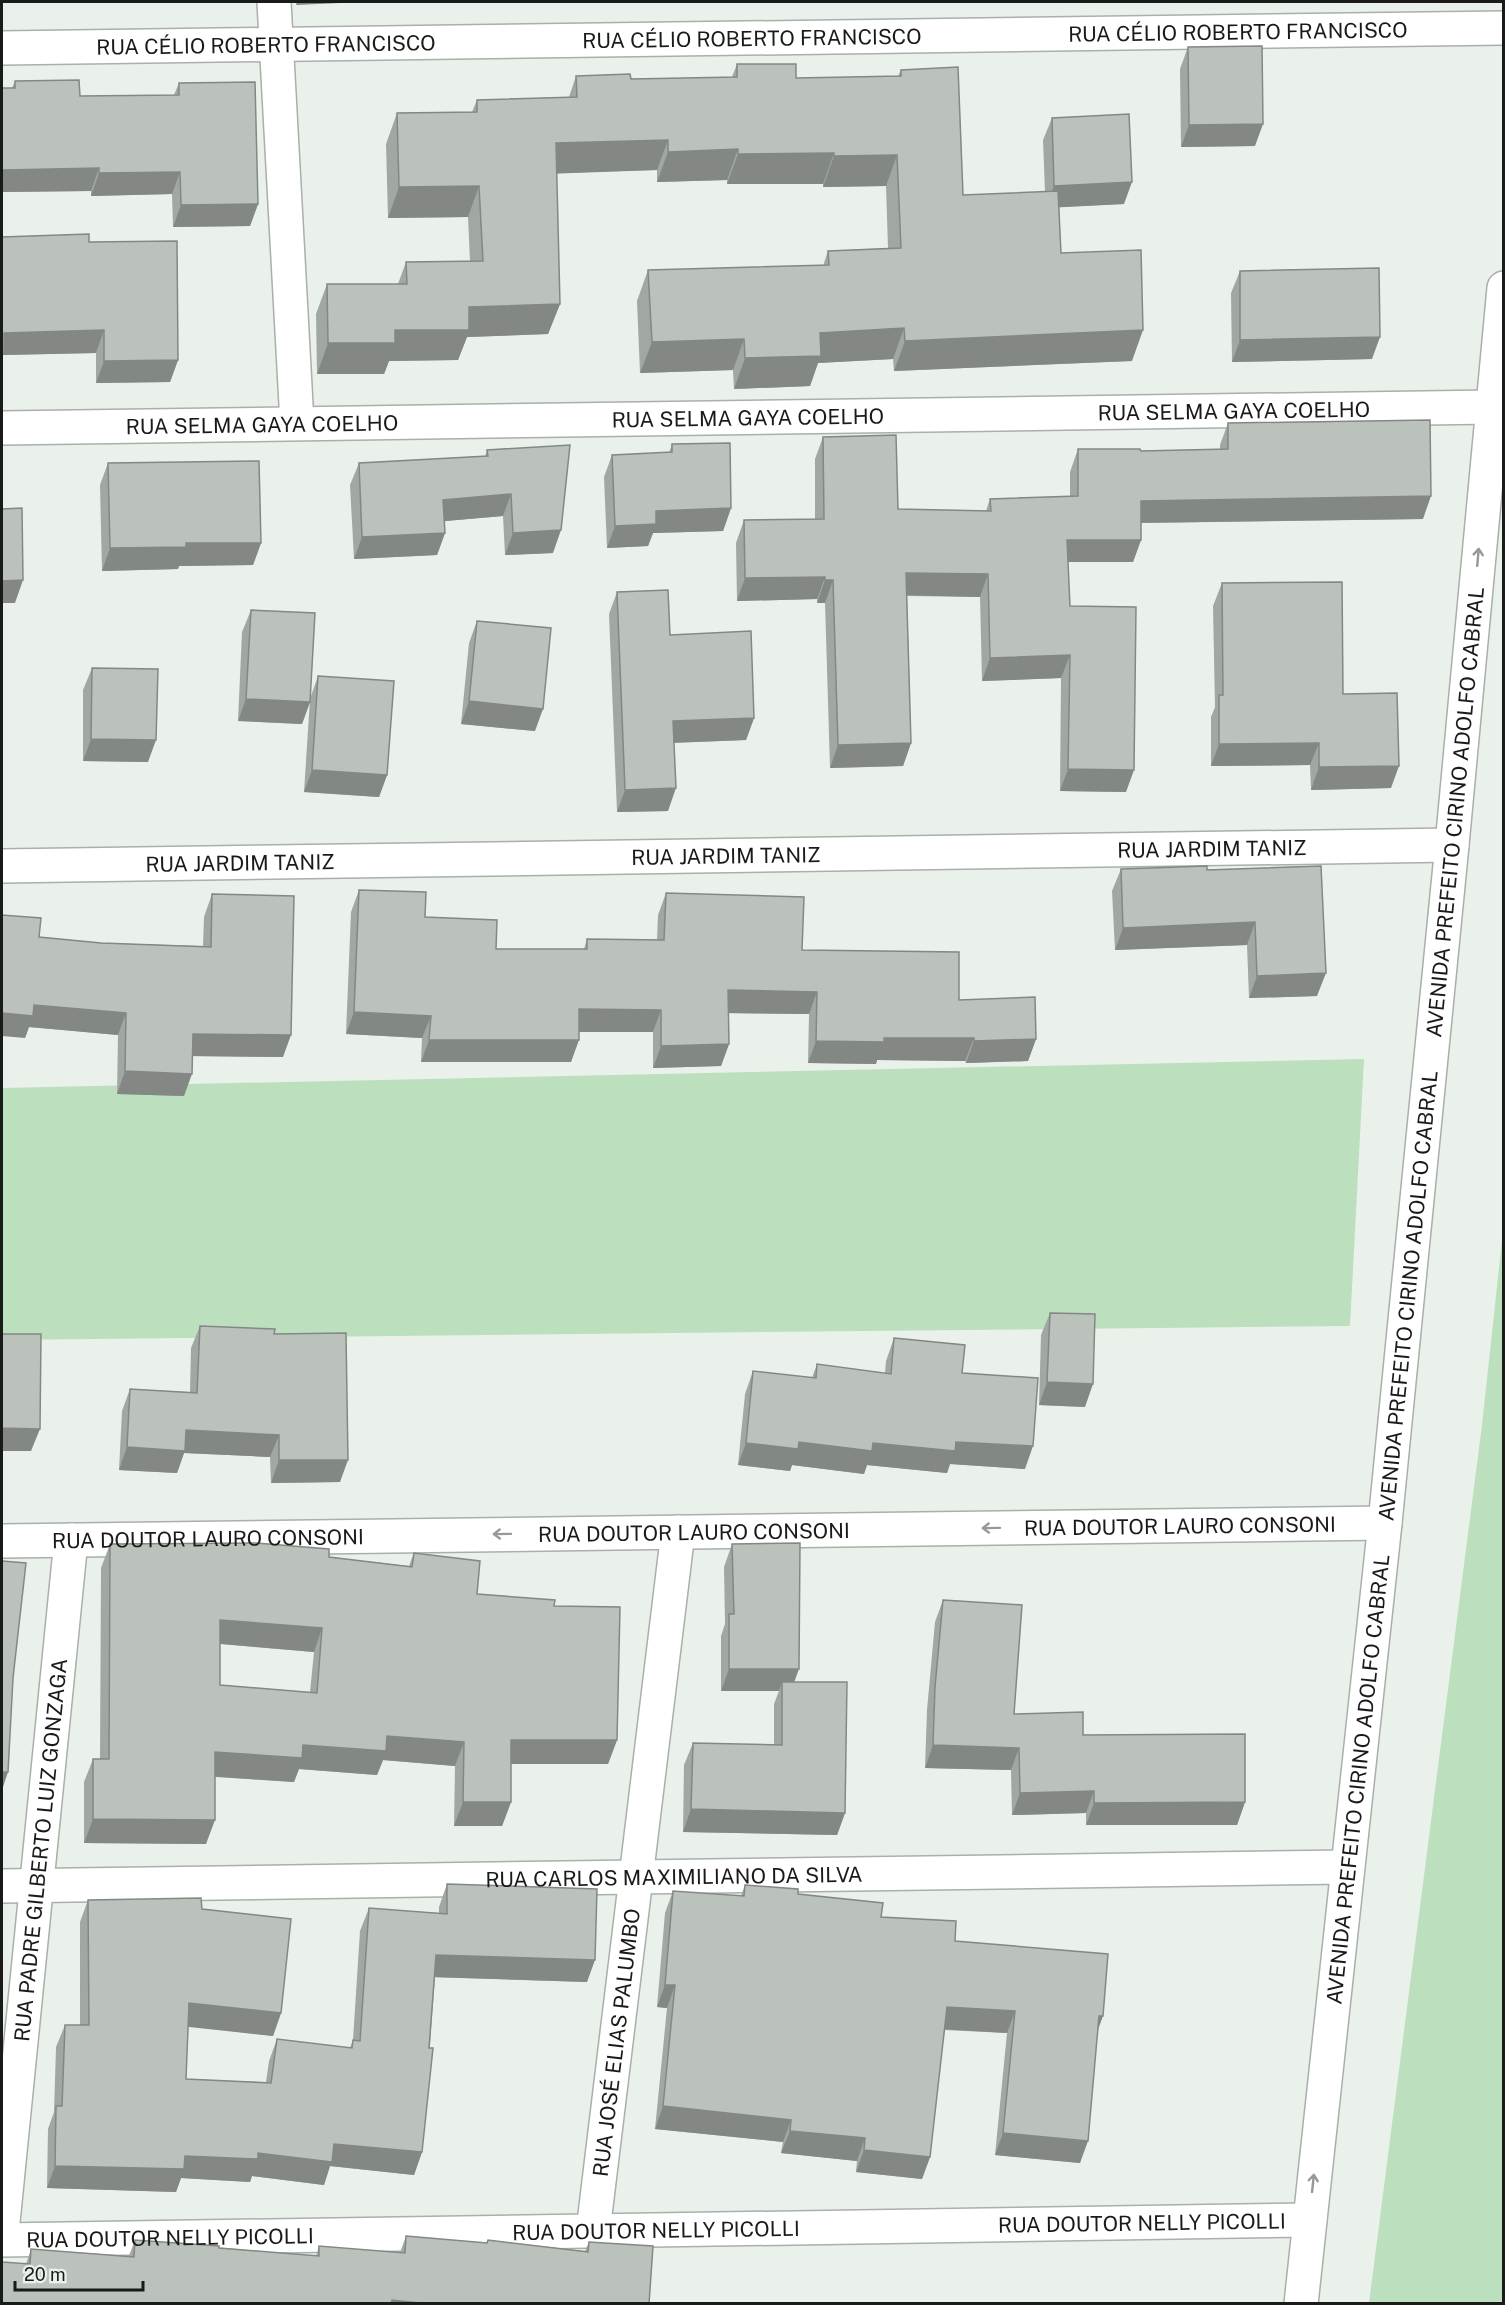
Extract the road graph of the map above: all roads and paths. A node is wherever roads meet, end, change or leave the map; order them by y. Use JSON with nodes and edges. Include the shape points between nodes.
{"nodes":[{"id":1,"x":274,"y":2,"type":"edge"},
{"id":2,"x":1503,"y":28,"type":"edge"},
{"id":3,"x":276,"y":44,"type":"junction"},
{"id":4,"x":2,"y":48,"type":"edge"},
{"id":5,"x":1503,"y":288,"type":"edge"},
{"id":6,"x":1492,"y":407,"type":"junction"},
{"id":7,"x":297,"y":423,"type":"junction"},
{"id":8,"x":2,"y":428,"type":"edge"},
{"id":9,"x":1452,"y":845,"type":"junction"},
{"id":10,"x":2,"y":866,"type":"edge"},
{"id":11,"x":1385,"y":1522,"type":"junction"},
{"id":12,"x":678,"y":1532,"type":"junction"},
{"id":13,"x":71,"y":1540,"type":"junction"},
{"id":14,"x":2,"y":1541,"type":"edge"},
{"id":15,"x":1347,"y":1867,"type":"junction"},
{"id":16,"x":636,"y":1878,"type":"junction"},
{"id":17,"x":36,"y":1885,"type":"junction"},
{"id":18,"x":2,"y":1886,"type":"edge"},
{"id":19,"x":1310,"y":2220,"type":"junction"},
{"id":20,"x":593,"y":2231,"type":"junction"},
{"id":21,"x":2,"y":2232,"type":"edge"},
{"id":22,"x":2,"y":2240,"type":"edge"},
{"id":23,"x":1301,"y":2304,"type":"edge"}],
"edges":[{"from":1,"to":3,"type":"street"},
{"from":2,"to":3,"type":"street","name":"RUA CÉLIO ROBERTO FRANCISCO"},
{"from":3,"to":4,"type":"street","name":"RUA CÉLIO ROBERTO FRANCISCO"},
{"from":3,"to":7,"type":"street"},
{"from":5,"to":6,"type":"street","name":"AVENIDA PREFEITO CIRINO ADOLFO CABRAL"},
{"from":6,"to":7,"type":"street","name":"RUA SELMA GAYA COELHO"},
{"from":9,"to":6,"type":"street","name":"AVENIDA PREFEITO CIRINO ADOLFO CABRAL","one_way":true},
{"from":7,"to":8,"type":"street","name":"RUA SELMA GAYA COELHO"},
{"from":9,"to":10,"type":"street","name":"RUA JARDIM TANIZ"},
{"from":9,"to":11,"type":"street","name":"AVENIDA PREFEITO CIRINO ADOLFO CABRAL"},
{"from":11,"to":12,"type":"street","name":"RUA DOUTOR LAURO CONSONI","one_way":true},
{"from":11,"to":15,"type":"street","name":"AVENIDA PREFEITO CIRINO ADOLFO CABRAL"},
{"from":12,"to":13,"type":"street","name":"RUA DOUTOR LAURO CONSONI","one_way":true},
{"from":12,"to":16,"type":"street","name":"RUA JOSÉ ELIAS PALUMBO"},
{"from":13,"to":14,"type":"street","name":"RUA DOUTOR LAURO CONSONI"},
{"from":13,"to":17,"type":"street","name":"RUA PADRE GILBERTO LUIZ GONZAGA"},
{"from":15,"to":16,"type":"street","name":"RUA CARLOS MAXIMILIANO DA SILVA"},
{"from":19,"to":15,"type":"street","name":"AVENIDA PREFEITO CIRINO ADOLFO CABRAL","one_way":true},
{"from":16,"to":17,"type":"street","name":"RUA CARLOS MAXIMILIANO DA SILVA"},
{"from":16,"to":20,"type":"street","name":"RUA JOSÉ ELIAS PALUMBO"},
{"from":17,"to":18,"type":"street","name":"RUA CARLOS MAXIMILIANO DA SILVA"},
{"from":17,"to":21,"type":"street","name":"RUA PADRE GILBERTO LUIZ GONZAGA"},
{"from":19,"to":20,"type":"street","name":"RUA DOUTOR NELLY PICOLLI"},
{"from":19,"to":23,"type":"street","name":"AVENIDA PREFEITO CIRINO ADOLFO CABRAL"},
{"from":20,"to":22,"type":"street","name":"RUA DOUTOR NELLY PICOLLI"}]}
